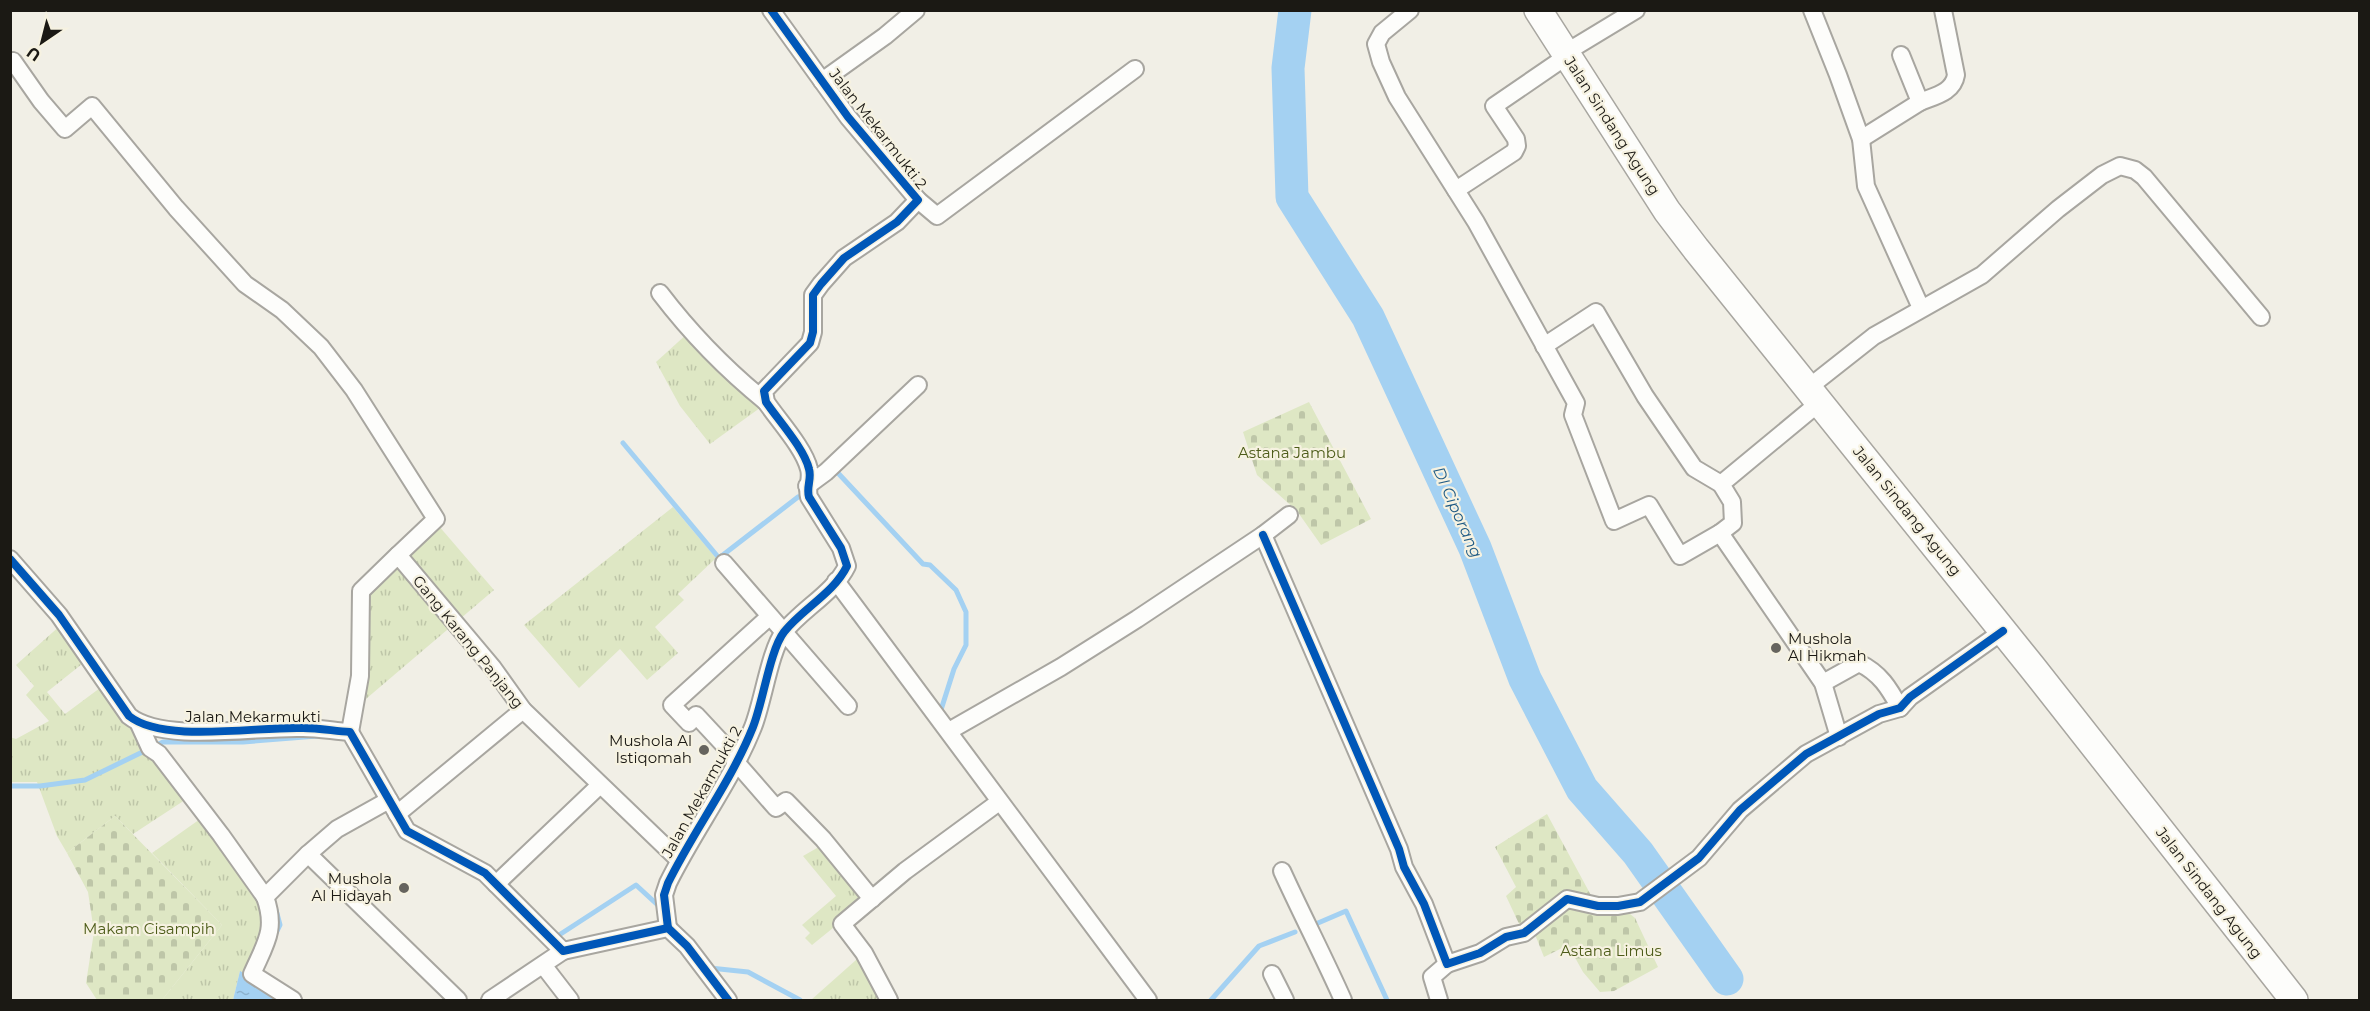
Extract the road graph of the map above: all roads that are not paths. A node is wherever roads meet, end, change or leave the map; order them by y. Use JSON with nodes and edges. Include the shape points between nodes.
{"nodes":[{"id":1,"x":771,"y":10,"type":"edge"},
{"id":2,"x":916,"y":10,"type":"edge"},
{"id":3,"x":1410,"y":10,"type":"edge"},
{"id":4,"x":1538,"y":10,"type":"edge"},
{"id":5,"x":1636,"y":10,"type":"edge"},
{"id":6,"x":1812,"y":10,"type":"edge"},
{"id":7,"x":1943,"y":10,"type":"edge"},
{"id":8,"x":1566,"y":54,"type":"junction"},
{"id":9,"x":1901,"y":55,"type":"dead end"},
{"id":10,"x":13,"y":61,"type":"dead end"},
{"id":11,"x":1135,"y":69,"type":"dead end"},
{"id":12,"x":822,"y":81,"type":"junction"},
{"id":13,"x":1920,"y":102,"type":"junction"},
{"id":14,"x":1861,"y":139,"type":"junction"},
{"id":15,"x":1455,"y":190,"type":"junction"},
{"id":16,"x":918,"y":200,"type":"junction"},
{"id":17,"x":660,"y":293,"type":"dead end"},
{"id":18,"x":1921,"y":308,"type":"junction"},
{"id":19,"x":2261,"y":317,"type":"dead end"},
{"id":20,"x":1544,"y":346,"type":"junction"},
{"id":21,"x":918,"y":385,"type":"dead end"},
{"id":22,"x":1814,"y":395,"type":"junction"},
{"id":23,"x":766,"y":402,"type":"junction"},
{"id":24,"x":1721,"y":484,"type":"junction"},
{"id":25,"x":807,"y":486,"type":"junction"},
{"id":26,"x":1289,"y":514,"type":"dead end"},
{"id":27,"x":1720,"y":532,"type":"junction"},
{"id":28,"x":1263,"y":535,"type":"junction"},
{"id":29,"x":398,"y":555,"type":"junction"},
{"id":30,"x":10,"y":559,"type":"edge"},
{"id":31,"x":724,"y":563,"type":"dead end"},
{"id":32,"x":836,"y":581,"type":"junction"},
{"id":33,"x":770,"y":617,"type":"junction"},
{"id":34,"x":2003,"y":631,"type":"junction"},
{"id":35,"x":783,"y":633,"type":"junction"},
{"id":36,"x":1823,"y":683,"type":"junction"},
{"id":37,"x":848,"y":706,"type":"dead end"},
{"id":38,"x":1900,"y":708,"type":"junction"},
{"id":39,"x":523,"y":710,"type":"junction"},
{"id":40,"x":139,"y":724,"type":"junction"},
{"id":41,"x":949,"y":731,"type":"junction"},
{"id":42,"x":350,"y":732,"type":"junction"},
{"id":43,"x":1839,"y":737,"type":"junction"},
{"id":44,"x":736,"y":760,"type":"junction"},
{"id":45,"x":600,"y":785,"type":"junction"},
{"id":46,"x":999,"y":802,"type":"junction"},
{"id":47,"x":393,"y":807,"type":"junction"},
{"id":48,"x":308,"y":854,"type":"junction"},
{"id":49,"x":679,"y":860,"type":"junction"},
{"id":50,"x":1282,"y":871,"type":"dead end"},
{"id":51,"x":496,"y":884,"type":"junction"},
{"id":52,"x":265,"y":897,"type":"junction"},
{"id":53,"x":872,"y":899,"type":"junction"},
{"id":54,"x":668,"y":928,"type":"junction"},
{"id":55,"x":563,"y":951,"type":"junction"},
{"id":56,"x":543,"y":964,"type":"junction"},
{"id":57,"x":1447,"y":964,"type":"junction"},
{"id":58,"x":1272,"y":974,"type":"dead end"},
{"id":59,"x":293,"y":1000,"type":"edge"},
{"id":60,"x":458,"y":1000,"type":"edge"},
{"id":61,"x":490,"y":1000,"type":"edge"},
{"id":62,"x":570,"y":1000,"type":"edge"},
{"id":63,"x":728,"y":1000,"type":"edge"},
{"id":64,"x":890,"y":1000,"type":"edge"},
{"id":65,"x":1148,"y":1000,"type":"edge"},
{"id":66,"x":1285,"y":1000,"type":"edge"},
{"id":67,"x":1343,"y":1000,"type":"edge"},
{"id":68,"x":1439,"y":1000,"type":"edge"},
{"id":69,"x":2294,"y":1000,"type":"edge"}],
"edges":[{"from":1,"to":12,"type":"street","name":"Jalan Mekarmukti 2"},
{"from":2,"to":12,"type":"street"},
{"from":3,"to":15,"type":"street","via":[[1382,33],[1376,44],[1377,54],[1397,97]]},
{"from":4,"to":8,"type":"main road","name":"Jalan Sindang Agung"},
{"from":5,"to":8,"type":"street"},
{"from":6,"to":14,"type":"street"},
{"from":7,"to":13,"type":"street","via":[[1955,82],[1947,91]]},
{"from":8,"to":15,"type":"street","via":[[1494,106],[1517,146],[1514,152]]},
{"from":8,"to":22,"type":"main road","name":"Jalan Sindang Agung","via":[[1667,211]]},
{"from":9,"to":13,"type":"street"},
{"from":10,"to":29,"type":"street","via":[[65,129],[92,106],[245,284],[282,310],[321,347],[354,390],[436,519]]},
{"from":11,"to":16,"type":"street","via":[[937,216]]},
{"from":12,"to":16,"type":"street","name":"Jalan Mekarmukti 2"},
{"from":13,"to":14,"type":"street"},
{"from":14,"to":18,"type":"street","via":[[1866,186]]},
{"from":15,"to":20,"type":"street"},
{"from":16,"to":23,"type":"street","name":"Jalan Mekarmukti 2","via":[[897,222],[844,258],[820,284],[813,295],[810,343],[769,384],[764,392]]},
{"from":17,"to":23,"type":"street","via":[[729,373]]},
{"from":18,"to":19,"type":"street","via":[[1982,275],[2058,208],[2120,166],[2144,177]]},
{"from":18,"to":22,"type":"street","via":[[1874,336]]},
{"from":20,"to":24,"type":"street","via":[[1596,312],[1645,396],[1694,468]]},
{"from":20,"to":27,"type":"street","via":[[1576,403],[1573,415],[1614,521],[1649,505],[1680,556]]},
{"from":21,"to":25,"type":"street"},
{"from":22,"to":24,"type":"street"},
{"from":22,"to":34,"type":"main road","name":"Jalan Sindang Agung"},
{"from":23,"to":25,"type":"street","name":"Jalan Mekarmukti 2","via":[[809,469]]},
{"from":24,"to":27,"type":"street","via":[[1732,502],[1733,523]]},
{"from":25,"to":32,"type":"street","name":"Jalan Mekarmukti 2","via":[[809,497],[846,557],[847,566]]},
{"from":26,"to":28,"type":"street"},
{"from":27,"to":36,"type":"street"},
{"from":28,"to":41,"type":"street","via":[[1061,667]]},
{"from":28,"to":57,"type":"street"},
{"from":29,"to":39,"type":"street","name":"Gang Karang Panjang","via":[[494,668]]},
{"from":29,"to":42,"type":"street","via":[[361,591],[360,676]]},
{"from":30,"to":40,"type":"street","via":[[59,615],[129,716]]},
{"from":31,"to":33,"type":"street"},
{"from":32,"to":35,"type":"street","name":"Jalan Mekarmukti 2"},
{"from":32,"to":41,"type":"street"},
{"from":33,"to":35,"type":"street"},
{"from":33,"to":44,"type":"street","via":[[672,705],[689,723],[696,715]]},
{"from":34,"to":38,"type":"street"},
{"from":34,"to":69,"type":"main road","name":"Jalan Sindang Agung"},
{"from":35,"to":37,"type":"street"},
{"from":35,"to":44,"type":"street","name":"Jalan Mekarmukti 2","via":[[753,728]]},
{"from":36,"to":38,"type":"street","via":[[1859,663],[1885,681]]},
{"from":36,"to":43,"type":"street"},
{"from":38,"to":43,"type":"street","via":[[1879,714]]},
{"from":39,"to":45,"type":"street","name":"Gang Karang Panjang"},
{"from":39,"to":47,"type":"street"},
{"from":40,"to":42,"type":"street","name":"Jalan Mekarmukti","via":[[188,732],[302,728]]},
{"from":40,"to":52,"type":"street","via":[[150,748],[159,754]]},
{"from":41,"to":46,"type":"street"},
{"from":42,"to":47,"type":"street"},
{"from":43,"to":57,"type":"street","via":[[1806,754],[1756,794],[1699,858],[1640,902],[1598,906],[1567,899],[1524,933]]},
{"from":44,"to":49,"type":"street","name":"Jalan Mekarmukti 2"},
{"from":44,"to":53,"type":"street","via":[[776,808],[786,801]]},
{"from":45,"to":49,"type":"street","name":"Gang Karang Panjang"},
{"from":45,"to":51,"type":"street"},
{"from":46,"to":53,"type":"street"},
{"from":46,"to":65,"type":"street"},
{"from":47,"to":48,"type":"street","via":[[337,829]]},
{"from":47,"to":51,"type":"street","via":[[407,831],[485,873]]},
{"from":48,"to":52,"type":"street"},
{"from":48,"to":60,"type":"street"},
{"from":49,"to":54,"type":"street","name":"Jalan Mekarmukti 2","via":[[664,895]]},
{"from":50,"to":67,"type":"street"},
{"from":51,"to":55,"type":"street"},
{"from":52,"to":59,"type":"street","via":[[272,929],[252,974]]},
{"from":53,"to":64,"type":"street","via":[[842,924],[864,953]]},
{"from":54,"to":55,"type":"street"},
{"from":54,"to":63,"type":"street","via":[[687,946]]},
{"from":55,"to":56,"type":"street"},
{"from":56,"to":61,"type":"street"},
{"from":56,"to":62,"type":"street"},
{"from":57,"to":68,"type":"street","via":[[1432,977]]},
{"from":58,"to":66,"type":"street"}]}
